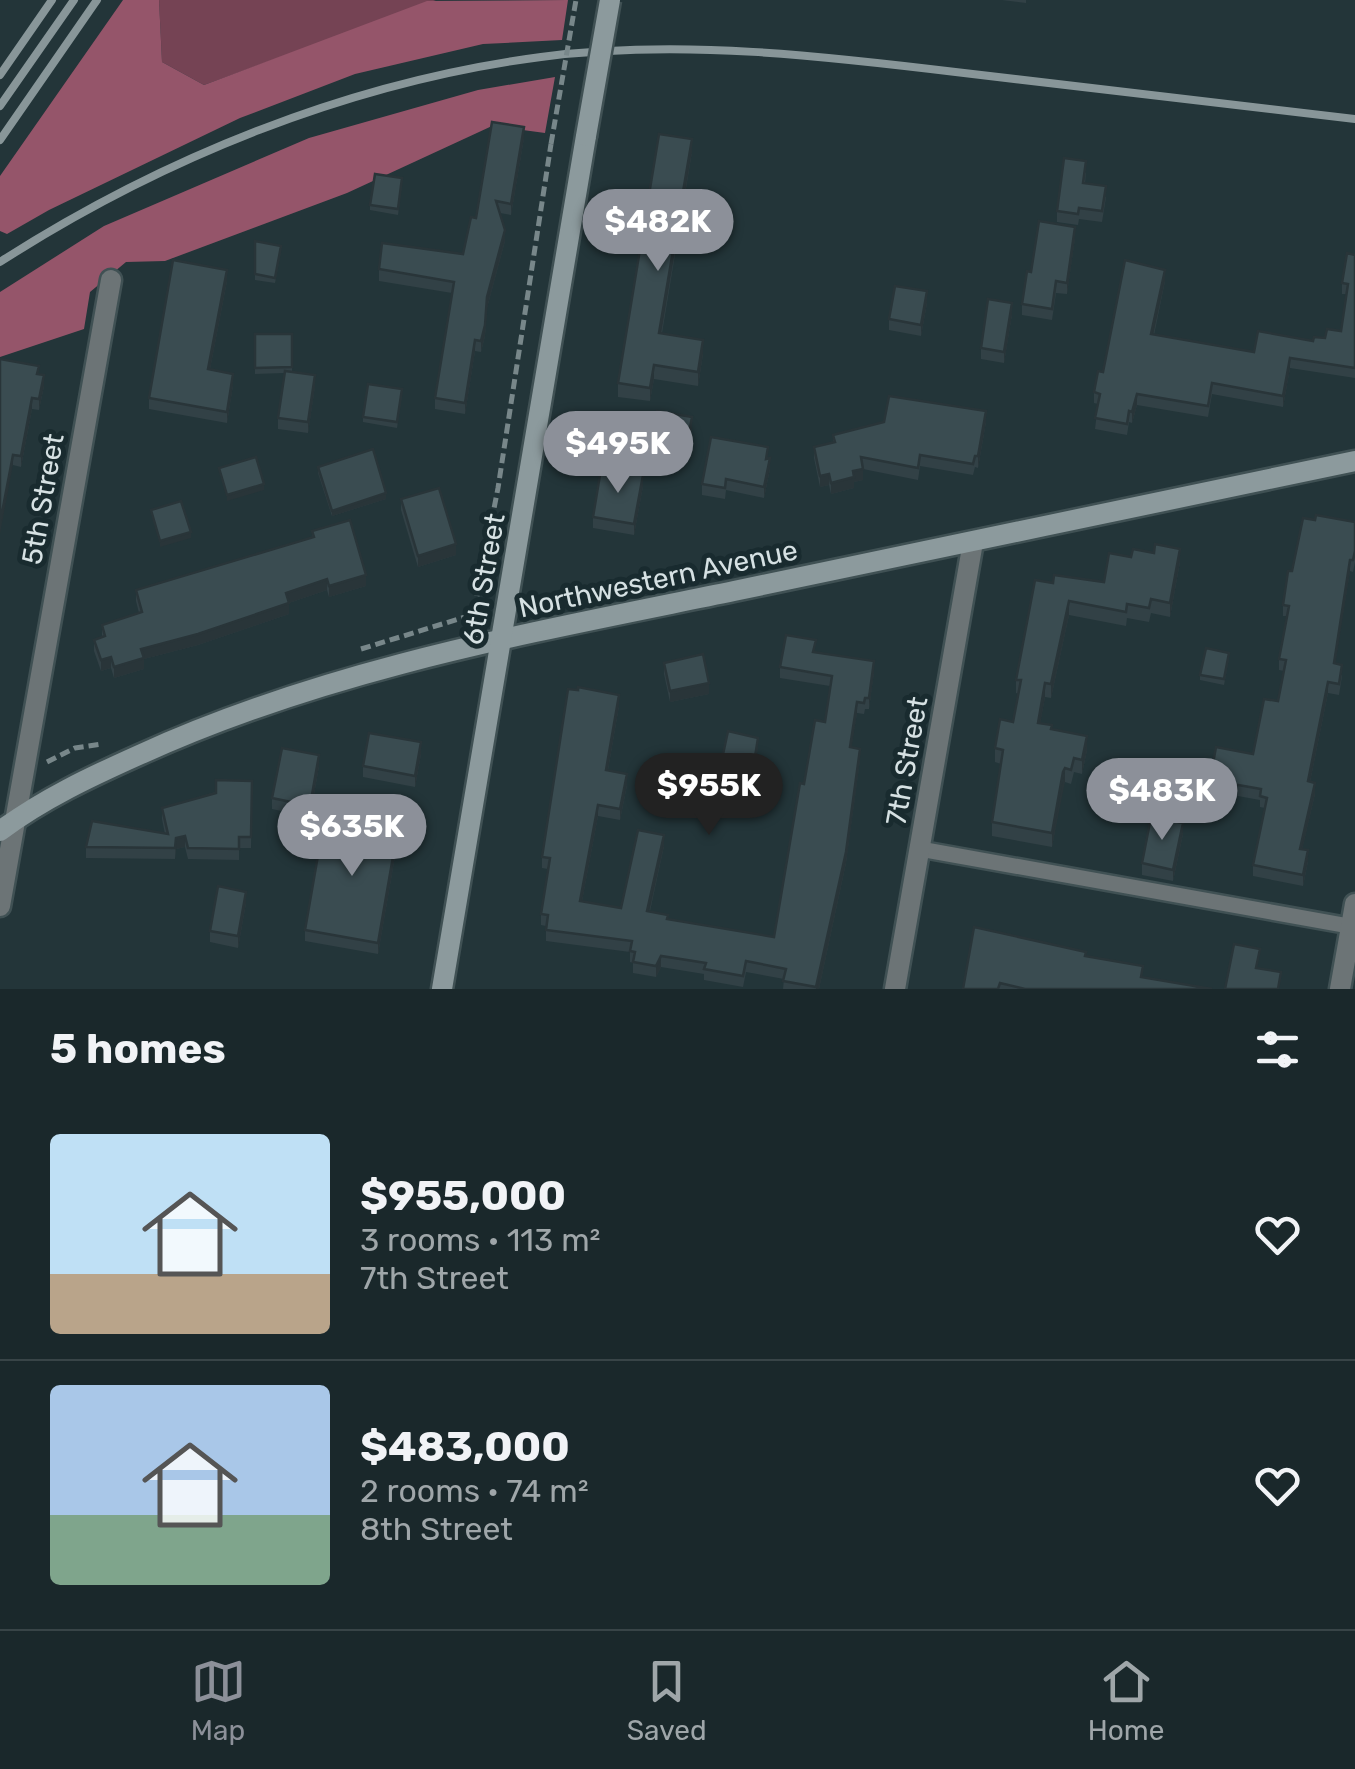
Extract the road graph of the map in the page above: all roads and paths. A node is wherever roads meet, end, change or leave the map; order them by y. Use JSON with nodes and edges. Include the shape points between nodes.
{"nodes":[{"id":1,"x":576,"y":0,"type":"edge"},
{"id":2,"x":610,"y":0,"type":"edge"},
{"id":3,"x":111,"y":280,"type":"dead end"},
{"id":4,"x":1355,"y":461,"type":"edge"},
{"id":5,"x":973,"y":542,"type":"junction"},
{"id":6,"x":474,"y":611,"type":"dead end"},
{"id":7,"x":501,"y":640,"type":"junction"},
{"id":8,"x":8,"y":825,"type":"edge"},
{"id":9,"x":920,"y":849,"type":"junction"},
{"id":10,"x":1355,"y":904,"type":"edge"},
{"id":11,"x":0,"y":906,"type":"edge"},
{"id":12,"x":1353,"y":927,"type":"edge"},
{"id":13,"x":442,"y":989,"type":"edge"},
{"id":14,"x":895,"y":989,"type":"edge"},
{"id":15,"x":1340,"y":989,"type":"edge"}],
"edges":[{"from":1,"to":6,"type":"path","bridge":true},
{"from":2,"to":7,"type":"street","name":"6th Street","bridge":true},
{"from":3,"to":8,"type":"street","name":"5th Street"},
{"from":4,"to":5,"type":"street","name":"Northwestern Avenue"},
{"from":5,"to":7,"type":"street","name":"Northwestern Avenue"},
{"from":5,"to":9,"type":"street","name":"7th Street"},
{"from":7,"to":8,"type":"street","name":"Northwestern Avenue","via":[[282,696],[202,726],[59,793]]},
{"from":7,"to":13,"type":"street","name":"6th Street"},
{"from":8,"to":11,"type":"street","name":"5th Street"},
{"from":9,"to":12,"type":"lane"},
{"from":9,"to":14,"type":"street","name":"7th Street"},
{"from":10,"to":12,"type":"street"},
{"from":12,"to":15,"type":"street"}]}
